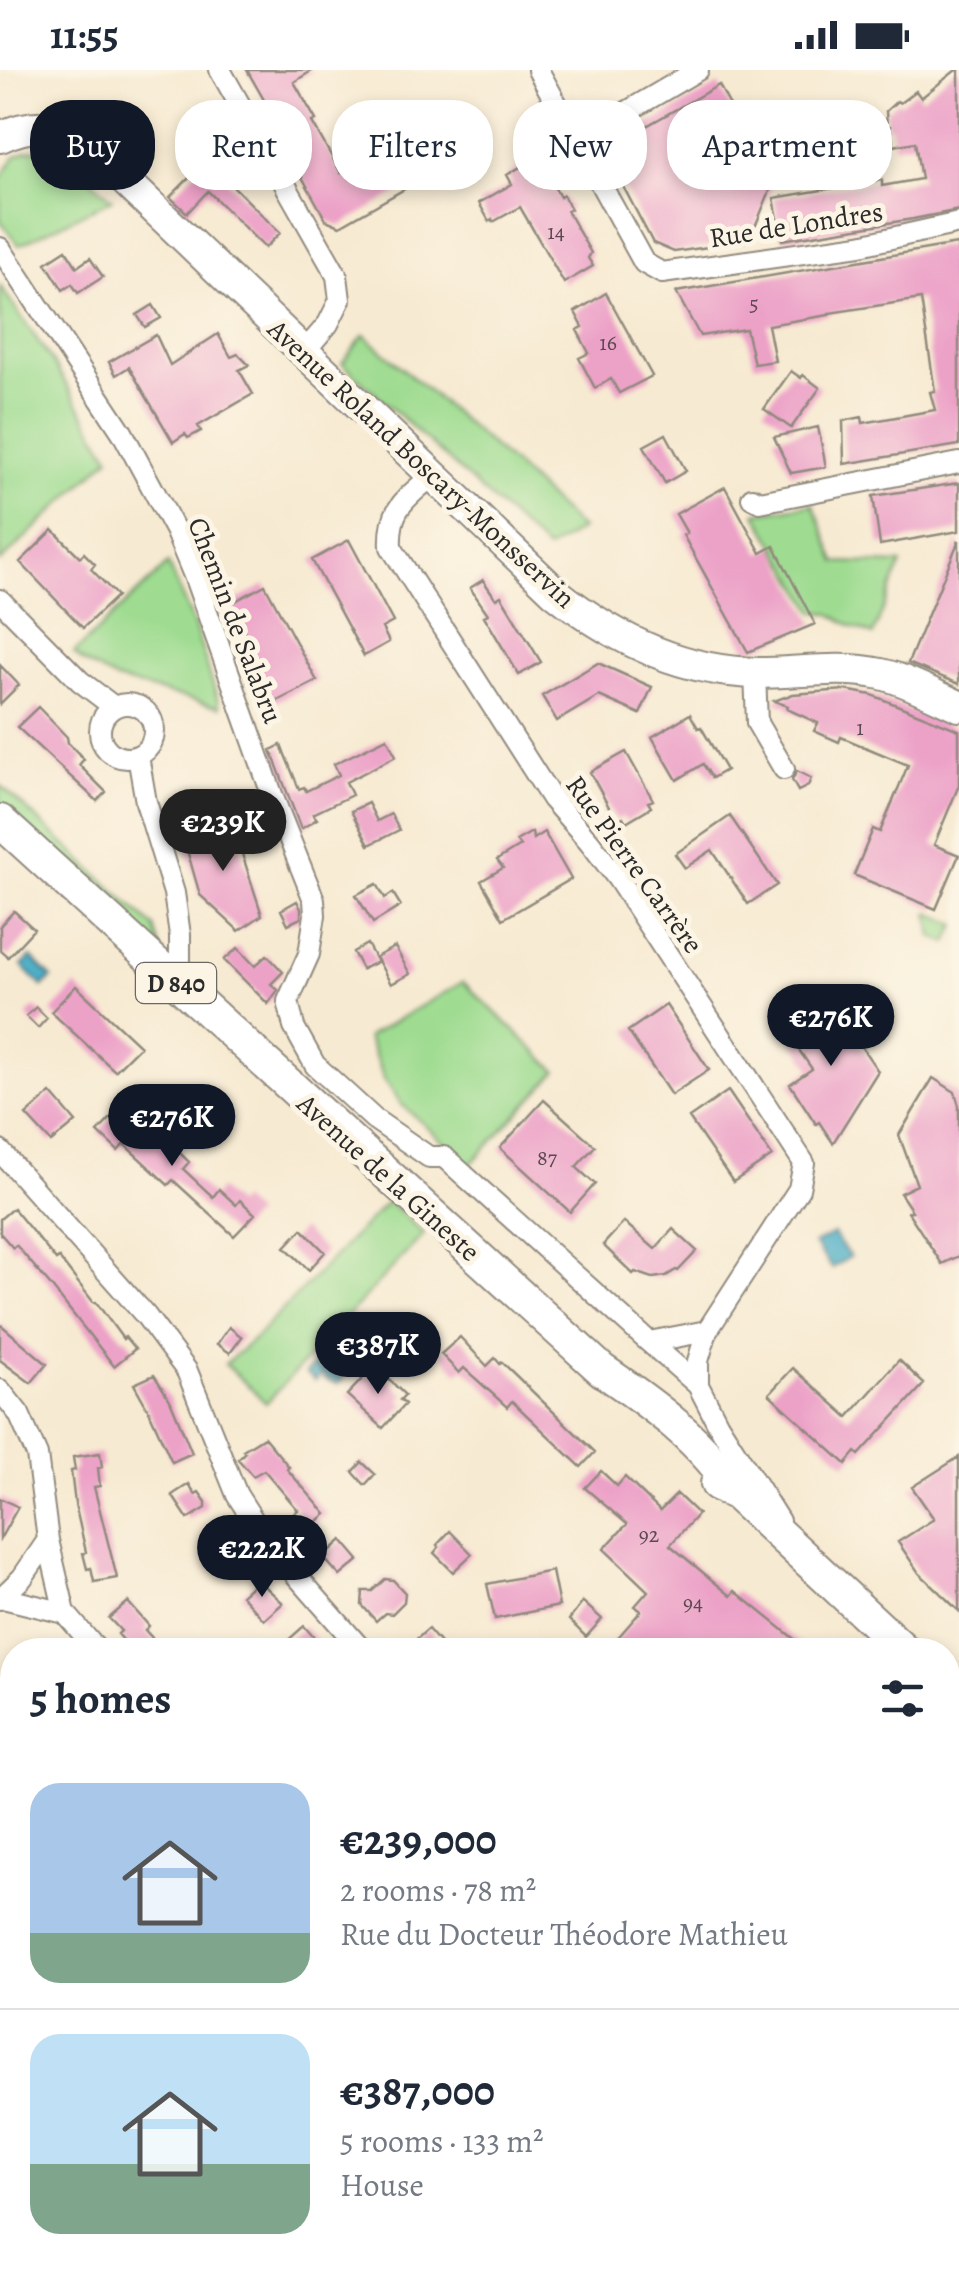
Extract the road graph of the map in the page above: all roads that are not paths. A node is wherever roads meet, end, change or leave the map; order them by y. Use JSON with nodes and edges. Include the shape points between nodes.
{"nodes":[{"id":1,"x":220,"y":70,"type":"edge"},
{"id":2,"x":538,"y":70,"type":"edge"},
{"id":3,"x":698,"y":70,"type":"edge"},
{"id":4,"x":554,"y":100,"type":"edge"},
{"id":5,"x":647,"y":100,"type":"edge"},
{"id":6,"x":0,"y":137,"type":"edge"},
{"id":7,"x":604,"y":190,"type":"edge"},
{"id":8,"x":959,"y":223,"type":"edge"},
{"id":9,"x":0,"y":248,"type":"edge"},
{"id":10,"x":304,"y":352,"type":"junction"},
{"id":11,"x":959,"y":463,"type":"edge"},
{"id":12,"x":432,"y":475,"type":"junction"},
{"id":13,"x":752,"y":498,"type":"dead end"},
{"id":14,"x":0,"y":600,"type":"edge"},
{"id":15,"x":755,"y":673,"type":"junction"},
{"id":16,"x":80,"y":682,"type":"junction"},
{"id":17,"x":959,"y":706,"type":"edge"},
{"id":18,"x":114,"y":707,"type":"junction"},
{"id":19,"x":100,"y":724,"type":"junction"},
{"id":20,"x":138,"y":756,"type":"junction"},
{"id":21,"x":784,"y":769,"type":"dead end"},
{"id":22,"x":0,"y":821,"type":"edge"},
{"id":23,"x":180,"y":987,"type":"junction"},
{"id":24,"x":315,"y":1064,"type":"junction"},
{"id":25,"x":292,"y":1088,"type":"junction"},
{"id":26,"x":0,"y":1151,"type":"edge"},
{"id":27,"x":706,"y":1331,"type":"junction"},
{"id":28,"x":649,"y":1342,"type":"junction"},
{"id":29,"x":698,"y":1385,"type":"junction"},
{"id":30,"x":0,"y":1390,"type":"edge"},
{"id":31,"x":48,"y":1540,"type":"junction"},
{"id":32,"x":798,"y":1553,"type":"junction"},
{"id":33,"x":1,"y":1598,"type":"edge"},
{"id":34,"x":65,"y":1613,"type":"junction"},
{"id":35,"x":87,"y":1638,"type":"edge"},
{"id":36,"x":351,"y":1638,"type":"edge"},
{"id":37,"x":891,"y":1638,"type":"edge"}],
"edges":[{"from":1,"to":10,"type":"street","via":[[337,276],[340,300]]},
{"from":2,"to":4,"type":"street"},
{"from":3,"to":5,"type":"street"},
{"from":6,"to":10,"type":"main road","name":"Avenue Roland Boscary-Monsservin","via":[[37,126],[77,136]]},
{"from":7,"to":8,"type":"street","name":"Rue de Londres","via":[[644,264],[662,273],[860,245]]},
{"from":9,"to":24,"type":"street","name":"Chemin de Salabru","via":[[122,432],[191,566],[314,900],[308,954],[288,1002]]},
{"from":10,"to":12,"type":"main road","name":"Avenue Roland Boscary-Monsservin"},
{"from":11,"to":13,"type":"street","via":[[760,502]]},
{"from":12,"to":15,"type":"main road","name":"Avenue Roland Boscary-Monsservin","via":[[584,616],[676,659]]},
{"from":12,"to":27,"type":"street","name":"Rue Pierre Carrère","via":[[399,506],[390,524],[391,546],[552,799],[618,879],[804,1163],[799,1189]]},
{"from":14,"to":16,"type":"street"},
{"from":15,"to":17,"type":"main road","name":"Avenue Roland Boscary-Monsservin","via":[[882,674]]},
{"from":15,"to":21,"type":"street","via":[[757,724]]},
{"from":16,"to":18,"type":"street"},
{"from":16,"to":19,"type":"street"},
{"from":18,"to":19,"type":"street"},
{"from":18,"to":20,"type":"street","via":[[139,706],[151,718],[151,744]]},
{"from":19,"to":20,"type":"street","via":[[106,749],[121,758]]},
{"from":20,"to":23,"type":"street","via":[[174,894]]},
{"from":22,"to":23,"type":"main road","name":"Avenue de la Gineste","number":"D 840"},
{"from":23,"to":25,"type":"main road","name":"Avenue de la Gineste","number":"D 840"},
{"from":24,"to":25,"type":"street"},
{"from":24,"to":28,"type":"street","via":[[374,1119],[429,1157],[444,1157]]},
{"from":25,"to":32,"type":"main road","name":"Avenue de la Gineste","number":"D 840"},
{"from":26,"to":36,"type":"street","via":[[187,1370],[237,1495],[267,1542]]},
{"from":27,"to":28,"type":"street"},
{"from":27,"to":29,"type":"street","name":"Rue Pierre Carrère"},
{"from":28,"to":29,"type":"street"},
{"from":29,"to":32,"type":"street"},
{"from":30,"to":31,"type":"street","via":[[37,1456]]},
{"from":31,"to":33,"type":"street"},
{"from":31,"to":34,"type":"street"},
{"from":32,"to":37,"type":"main road","name":"Avenue de la Gineste","number":"D 840"},
{"from":33,"to":34,"type":"street"},
{"from":34,"to":35,"type":"street"}]}
